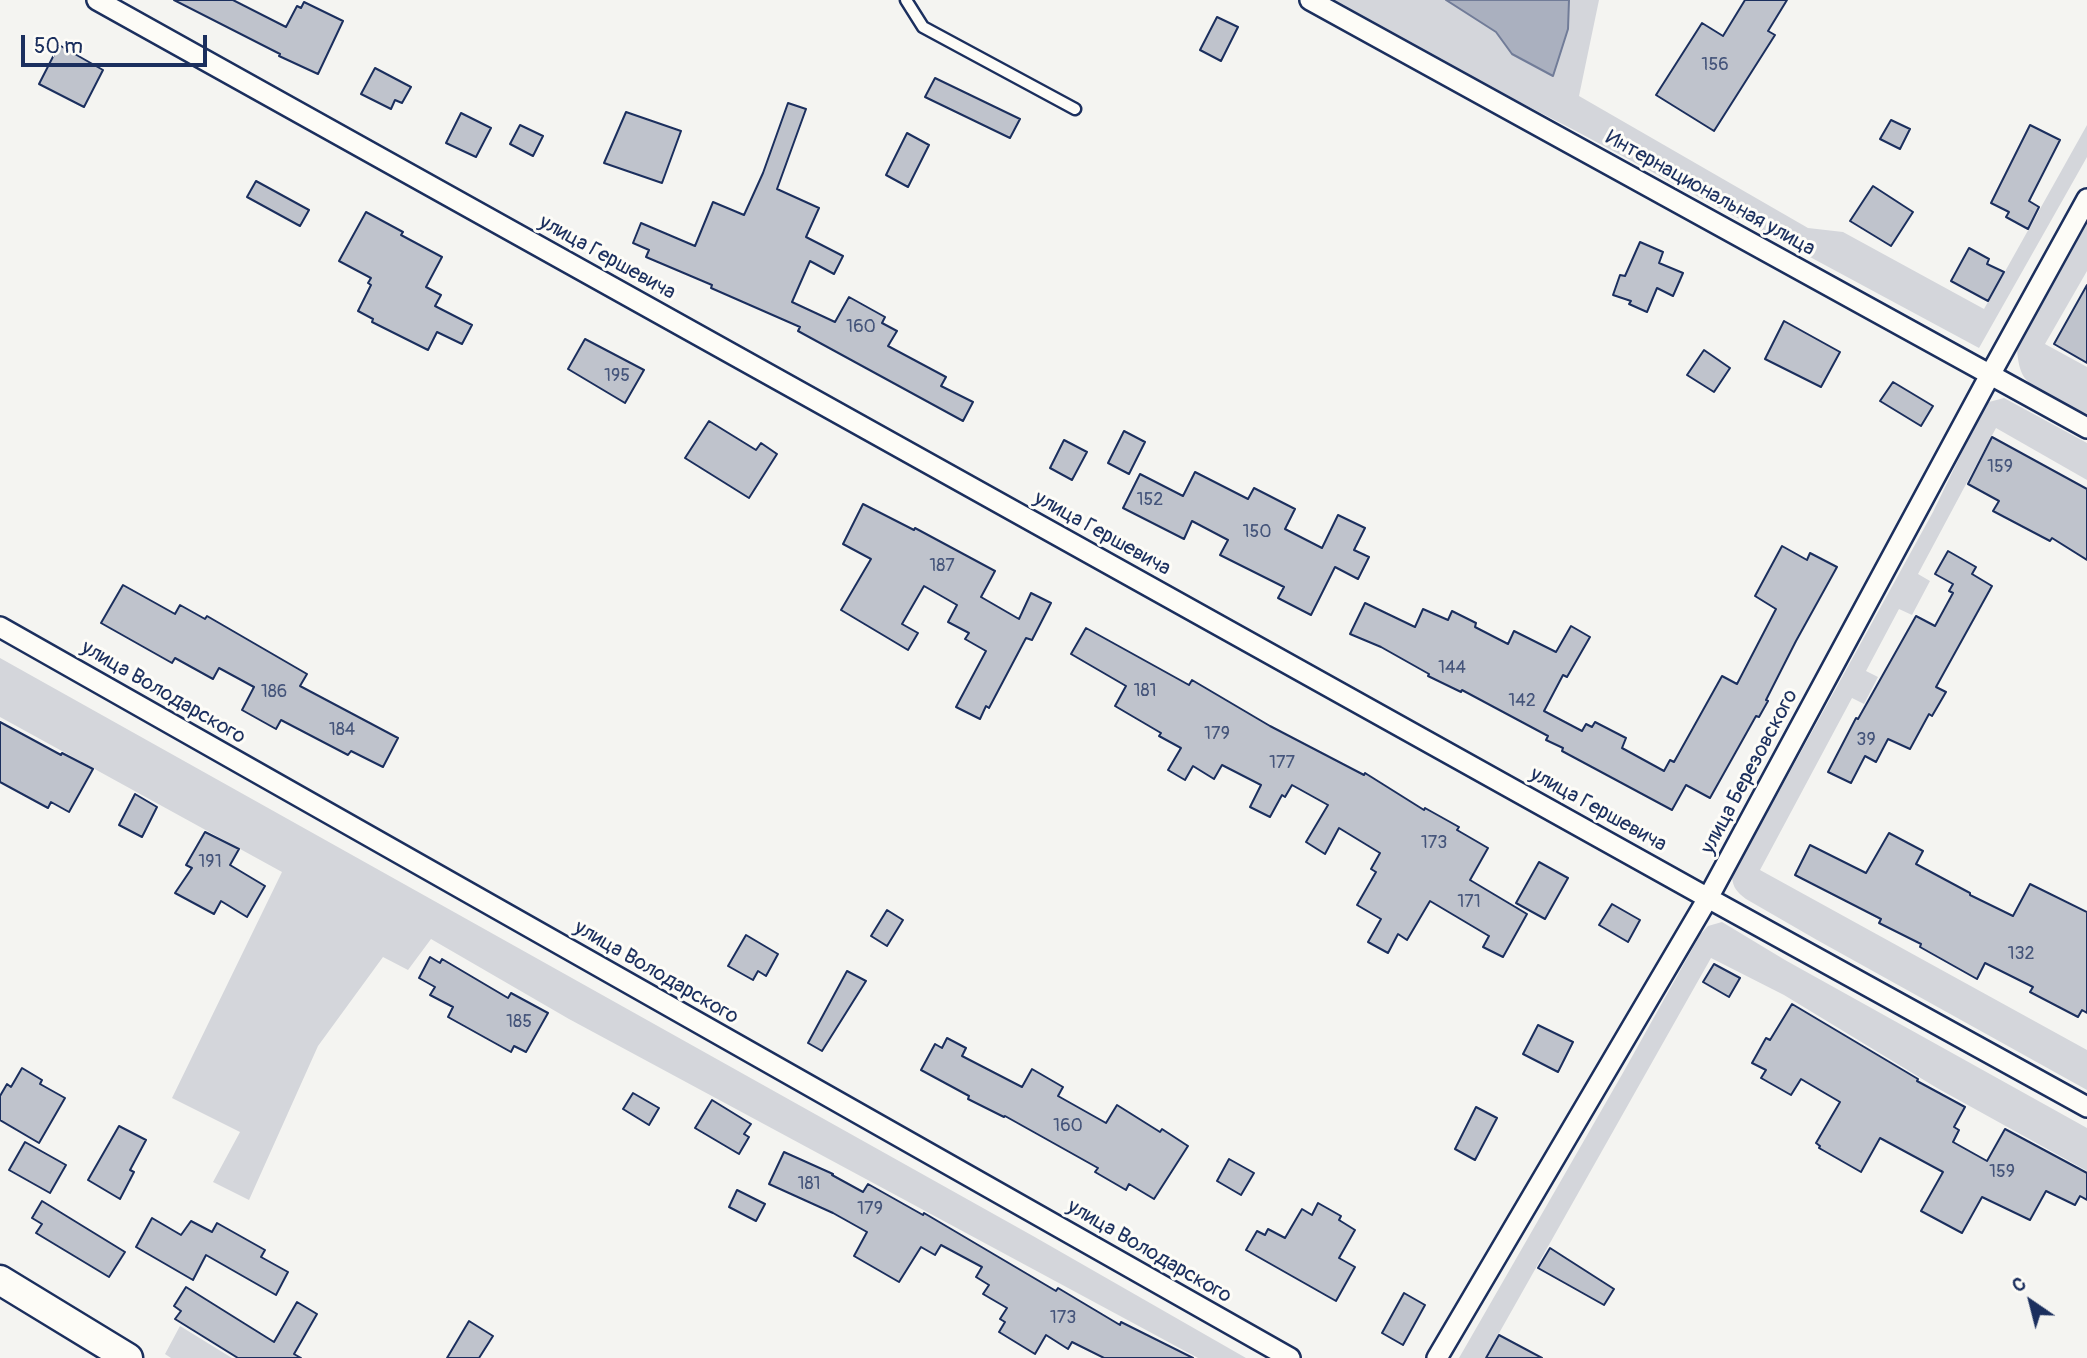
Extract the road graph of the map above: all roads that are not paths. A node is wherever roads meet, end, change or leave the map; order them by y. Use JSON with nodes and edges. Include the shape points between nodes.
{"nodes":[{"id":1,"x":97,"y":0,"type":"edge"},
{"id":2,"x":906,"y":0,"type":"edge"},
{"id":3,"x":1310,"y":0,"type":"edge"},
{"id":4,"x":1075,"y":109,"type":"dead end"},
{"id":5,"x":2087,"y":199,"type":"edge"},
{"id":6,"x":1990,"y":375,"type":"junction"},
{"id":7,"x":2087,"y":428,"type":"edge"},
{"id":8,"x":0,"y":627,"type":"edge"},
{"id":9,"x":1708,"y":898,"type":"junction"},
{"id":10,"x":2087,"y":1107,"type":"edge"},
{"id":11,"x":0,"y":1280,"type":"edge"},
{"id":12,"x":128,"y":1358,"type":"edge"},
{"id":13,"x":1290,"y":1358,"type":"edge"},
{"id":14,"x":1437,"y":1358,"type":"edge"}],
"edges":[{"from":1,"to":9,"type":"street","name":"улица Гершевича"},
{"from":2,"to":4,"type":"lane","via":[[923,27]]},
{"from":3,"to":6,"type":"street","name":"Интернациональная улица"},
{"from":5,"to":6,"type":"street","name":"улица Березовского"},
{"from":6,"to":7,"type":"street","name":"Интернациональная улица"},
{"from":6,"to":9,"type":"street","name":"улица Березовского"},
{"from":8,"to":13,"type":"street","name":"улица Володарского"},
{"from":9,"to":10,"type":"street","name":"улица Гершевича"},
{"from":9,"to":14,"type":"street","name":"улица Березовского"},
{"from":11,"to":12,"type":"street"}]}
